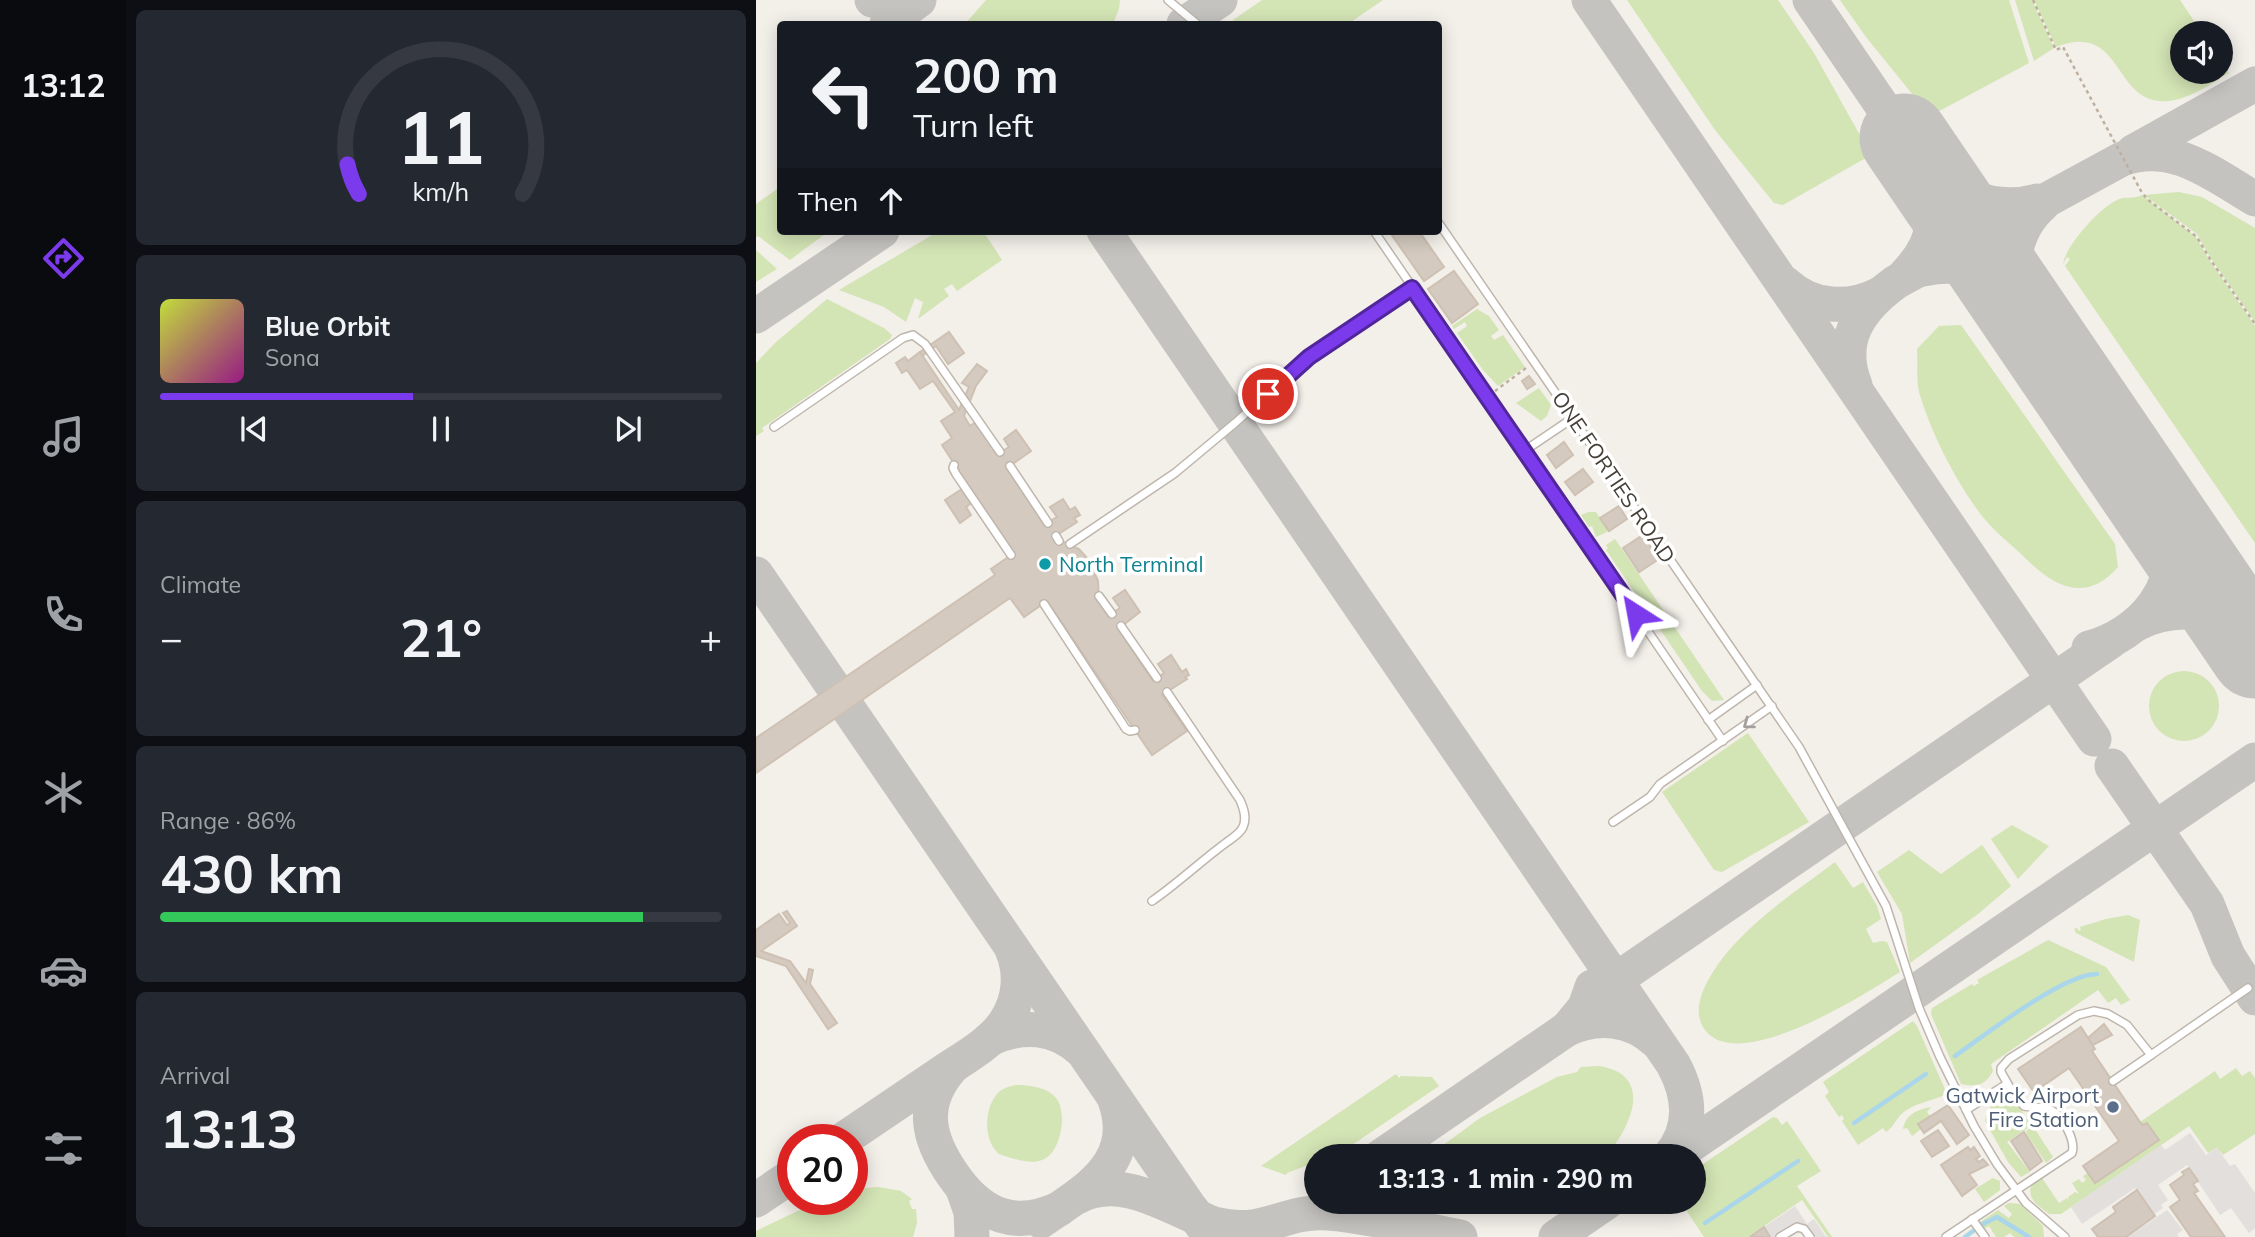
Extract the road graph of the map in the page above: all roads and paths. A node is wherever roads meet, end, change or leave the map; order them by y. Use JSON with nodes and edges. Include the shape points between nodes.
{"nodes":[{"id":1,"x":1168,"y":0,"type":"edge"},
{"id":2,"x":2033,"y":0,"type":"edge"},
{"id":3,"x":1193,"y":21,"type":"edge"},
{"id":4,"x":1442,"y":228,"type":"edge"},
{"id":5,"x":1377,"y":235,"type":"edge"},
{"id":6,"x":1412,"y":288,"type":"junction"},
{"id":7,"x":2255,"y":324,"type":"edge"},
{"id":8,"x":1535,"y":362,"type":"junction"},
{"id":9,"x":1486,"y":396,"type":"junction"},
{"id":10,"x":1573,"y":418,"type":"junction"},
{"id":11,"x":774,"y":427,"type":"dead end"},
{"id":12,"x":1524,"y":451,"type":"junction"},
{"id":13,"x":1000,"y":452,"type":"dead end"},
{"id":14,"x":954,"y":465,"type":"dead end"},
{"id":15,"x":1010,"y":466,"type":"dead end"},
{"id":16,"x":1048,"y":523,"type":"dead end"},
{"id":17,"x":1070,"y":544,"type":"dead end"},
{"id":18,"x":1011,"y":555,"type":"dead end"},
{"id":19,"x":1099,"y":596,"type":"dead end"},
{"id":20,"x":1044,"y":604,"type":"dead end"},
{"id":21,"x":1112,"y":614,"type":"dead end"},
{"id":22,"x":1121,"y":626,"type":"dead end"},
{"id":23,"x":1157,"y":678,"type":"dead end"},
{"id":24,"x":1757,"y":685,"type":"junction"},
{"id":25,"x":1167,"y":692,"type":"dead end"},
{"id":26,"x":1772,"y":706,"type":"junction"},
{"id":27,"x":1708,"y":720,"type":"junction"},
{"id":28,"x":1131,"y":729,"type":"dead end"},
{"id":29,"x":1723,"y":741,"type":"junction"},
{"id":30,"x":1613,"y":822,"type":"dead end"},
{"id":31,"x":1152,"y":901,"type":"dead end"},
{"id":32,"x":2248,"y":988,"type":"dead end"},
{"id":33,"x":2151,"y":1055,"type":"junction"},
{"id":34,"x":2113,"y":1082,"type":"dead end"},
{"id":35,"x":2007,"y":1084,"type":"junction"},
{"id":36,"x":1966,"y":1110,"type":"junction"},
{"id":37,"x":2015,"y":1190,"type":"junction"},
{"id":38,"x":1972,"y":1219,"type":"junction"},
{"id":39,"x":2054,"y":1234,"type":"edge"},
{"id":40,"x":1780,"y":1237,"type":"edge"},
{"id":41,"x":1810,"y":1237,"type":"edge"},
{"id":42,"x":1945,"y":1237,"type":"edge"},
{"id":43,"x":1985,"y":1237,"type":"edge"},
{"id":44,"x":2065,"y":1237,"type":"edge"}],
"edges":[{"from":1,"to":3,"type":"lane"},
{"from":2,"to":7,"type":"path","via":[[2056,50],[2063,47],[2141,191],[2197,237]]},
{"from":4,"to":8,"type":"lane","name":"ONE FORTIES ROAD"},
{"from":5,"to":6,"type":"lane"},
{"from":6,"to":9,"type":"lane"},
{"from":6,"to":17,"type":"lane","via":[[1300,364],[1169,478]]},
{"from":8,"to":9,"type":"path"},
{"from":8,"to":10,"type":"lane","name":"ONE FORTIES ROAD"},
{"from":9,"to":12,"type":"lane"},
{"from":10,"to":12,"type":"lane"},
{"from":10,"to":24,"type":"lane","name":"ONE FORTIES ROAD"},
{"from":11,"to":13,"type":"lane","via":[[913,335],[921,339]]},
{"from":12,"to":27,"type":"lane"},
{"from":14,"to":18,"type":"lane"},
{"from":15,"to":16,"type":"lane"},
{"from":19,"to":21,"type":"lane"},
{"from":20,"to":28,"type":"lane"},
{"from":22,"to":23,"type":"lane"},
{"from":24,"to":26,"type":"lane","name":"ONE FORTIES ROAD"},
{"from":24,"to":27,"type":"lane"},
{"from":25,"to":31,"type":"lane","via":[[1240,800],[1245,819],[1238,834]]},
{"from":26,"to":29,"type":"lane","one_way":true},
{"from":26,"to":36,"type":"lane","name":"ONE FORTIES ROAD","via":[[1804,755],[1889,914],[1925,1021]]},
{"from":27,"to":29,"type":"lane"},
{"from":29,"to":30,"type":"lane"},
{"from":32,"to":33,"type":"lane"},
{"from":33,"to":34,"type":"lane"},
{"from":33,"to":35,"type":"lane","via":[[2125,1023],[2103,1012],[2088,1011],[2005,1063],[2001,1072]]},
{"from":35,"to":36,"type":"lane"},
{"from":35,"to":37,"type":"lane","via":[[2024,1106],[2053,1111],[2074,1144],[2070,1156]]},
{"from":36,"to":37,"type":"lane","name":"ONE FORTIES ROAD"},
{"from":37,"to":38,"type":"lane"},
{"from":37,"to":39,"type":"lane","name":"ONE FORTIES ROAD"},
{"from":38,"to":42,"type":"lane"},
{"from":38,"to":43,"type":"lane"},
{"from":39,"to":44,"type":"lane","name":"ONE FORTIES ROAD"},
{"from":40,"to":41,"type":"lane","via":[[1797,1227]]}]}
